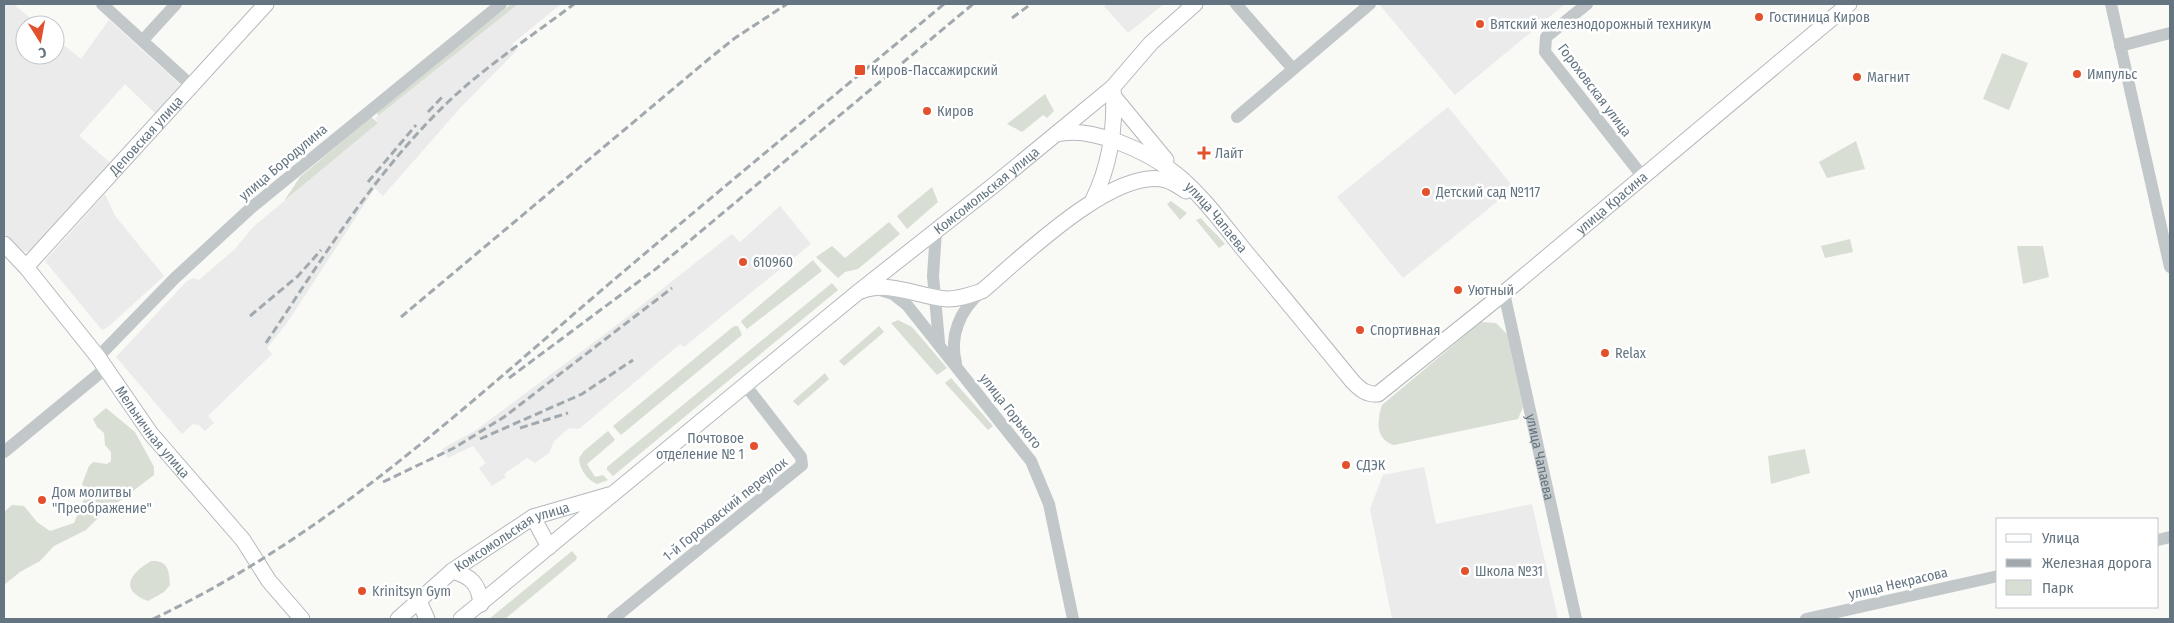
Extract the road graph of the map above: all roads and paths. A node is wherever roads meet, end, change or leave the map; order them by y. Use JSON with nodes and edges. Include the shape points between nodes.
{"nodes":[{"id":1,"x":102,"y":4,"type":"edge"},
{"id":2,"x":176,"y":4,"type":"edge"},
{"id":3,"x":266,"y":4,"type":"edge"},
{"id":4,"x":501,"y":4,"type":"edge"},
{"id":5,"x":1195,"y":4,"type":"edge"},
{"id":6,"x":1236,"y":4,"type":"edge"},
{"id":7,"x":1370,"y":4,"type":"edge"},
{"id":8,"x":1587,"y":4,"type":"edge"},
{"id":9,"x":1850,"y":4,"type":"edge"},
{"id":10,"x":2111,"y":4,"type":"edge"},
{"id":11,"x":2170,"y":34,"type":"edge"},
{"id":12,"x":143,"y":40,"type":"junction"},
{"id":13,"x":2120,"y":46,"type":"junction"},
{"id":14,"x":1293,"y":69,"type":"junction"},
{"id":15,"x":193,"y":87,"type":"junction"},
{"id":16,"x":1113,"y":92,"type":"junction"},
{"id":17,"x":1237,"y":117,"type":"dead end"},
{"id":18,"x":1056,"y":134,"type":"junction"},
{"id":19,"x":1111,"y":140,"type":"junction"},
{"id":20,"x":1178,"y":175,"type":"junction"},
{"id":21,"x":1643,"y":177,"type":"junction"},
{"id":22,"x":1201,"y":199,"type":"junction"},
{"id":23,"x":1092,"y":202,"type":"junction"},
{"id":24,"x":2164,"y":212,"type":"edge"},
{"id":25,"x":936,"y":231,"type":"junction"},
{"id":26,"x":4,"y":244,"type":"edge"},
{"id":27,"x":26,"y":267,"type":"junction"},
{"id":28,"x":2170,"y":267,"type":"edge"},
{"id":29,"x":982,"y":290,"type":"junction"},
{"id":30,"x":862,"y":291,"type":"junction"},
{"id":31,"x":1504,"y":293,"type":"junction"},
{"id":32,"x":934,"y":297,"type":"junction"},
{"id":33,"x":940,"y":345,"type":"junction"},
{"id":34,"x":102,"y":363,"type":"junction"},
{"id":35,"x":957,"y":366,"type":"junction"},
{"id":36,"x":746,"y":386,"type":"junction"},
{"id":37,"x":1370,"y":395,"type":"joint"},
{"id":38,"x":4,"y":452,"type":"edge"},
{"id":39,"x":616,"y":493,"type":"junction"},
{"id":40,"x":533,"y":517,"type":"junction"},
{"id":41,"x":549,"y":547,"type":"junction"},
{"id":42,"x":452,"y":570,"type":"junction"},
{"id":43,"x":1996,"y":576,"type":"edge"},
{"id":44,"x":419,"y":600,"type":"junction"},
{"id":45,"x":477,"y":611,"type":"edge"},
{"id":46,"x":302,"y":619,"type":"edge"},
{"id":47,"x":398,"y":619,"type":"edge"},
{"id":48,"x":428,"y":619,"type":"edge"},
{"id":49,"x":461,"y":619,"type":"edge"},
{"id":50,"x":613,"y":619,"type":"edge"},
{"id":51,"x":1073,"y":619,"type":"edge"},
{"id":52,"x":1576,"y":619,"type":"edge"},
{"id":53,"x":1806,"y":619,"type":"edge"}],
"edges":[{"from":1,"to":12,"type":"street"},
{"from":2,"to":12,"type":"street"},
{"from":3,"to":15,"type":"main road","name":"Деповская улица"},
{"from":4,"to":34,"type":"street","name":"улица Бородулина","via":[[252,207],[175,278]]},
{"from":5,"to":16,"type":"main road","name":"Комсомольская улица","via":[[1151,43]]},
{"from":6,"to":14,"type":"street"},
{"from":7,"to":14,"type":"street"},
{"from":8,"to":21,"type":"street","name":"Гороховская улица","via":[[1546,37],[1545,52]]},
{"from":9,"to":21,"type":"main road","name":"улица Красина"},
{"from":10,"to":13,"type":"street"},
{"from":11,"to":13,"type":"street"},
{"from":12,"to":15,"type":"street"},
{"from":13,"to":24,"type":"street"},
{"from":14,"to":17,"type":"street"},
{"from":15,"to":27,"type":"main road","name":"Деповская улица"},
{"from":16,"to":18,"type":"main road","name":"Комсомольская улица"},
{"from":16,"to":19,"type":"main road"},
{"from":16,"to":20,"type":"main road","name":"улица Чапаева"},
{"from":18,"to":19,"type":"main road","name":"улица Чапаева","via":[[1082,133]]},
{"from":18,"to":25,"type":"main road","name":"Комсомольская улица"},
{"from":19,"to":20,"type":"main road","name":"улица Чапаева","via":[[1150,156]]},
{"from":19,"to":23,"type":"main road","via":[[1107,168]]},
{"from":20,"to":22,"type":"main road","name":"улица Чапаева"},
{"from":21,"to":31,"type":"main road","name":"улица Красина"},
{"from":22,"to":23,"type":"main road","via":[[1166,180],[1154,179],[1124,185]]},
{"from":22,"to":37,"type":"main road","name":"улица Чапаева","via":[[1354,382]]},
{"from":23,"to":29,"type":"main road"},
{"from":24,"to":28,"type":"street"},
{"from":25,"to":30,"type":"main road","name":"Комсомольская улица"},
{"from":25,"to":32,"type":"street","via":[[932,261]]},
{"from":26,"to":27,"type":"main road","name":"Мельничная улица"},
{"from":27,"to":34,"type":"main road","name":"Мельничная улица"},
{"from":29,"to":32,"type":"main road","via":[[957,298]]},
{"from":29,"to":35,"type":"street","via":[[964,311],[958,324],[954,342]]},
{"from":30,"to":32,"type":"main road","via":[[893,288]]},
{"from":30,"to":33,"type":"street","name":"улица Горького","via":[[893,294],[907,305]]},
{"from":30,"to":36,"type":"main road","name":"Комсомольская улица"},
{"from":31,"to":37,"type":"main road","name":"улица Красина","via":[[1388,389]]},
{"from":31,"to":52,"type":"street","name":"улица Чапаева"},
{"from":32,"to":33,"type":"street"},
{"from":33,"to":35,"type":"street","name":"улица Горького"},
{"from":34,"to":38,"type":"street","name":"улица Бородулина"},
{"from":34,"to":46,"type":"main road","name":"Мельничная улица","via":[[151,434],[235,530],[269,581]]},
{"from":35,"to":51,"type":"street","name":"улица Горького","via":[[1024,451],[1042,484]]},
{"from":36,"to":39,"type":"main road","name":"Комсомольская улица"},
{"from":36,"to":50,"type":"street","name":"1-й Гороховский переулок","via":[[801,457],[802,465]]},
{"from":39,"to":40,"type":"main road","name":"Комсомольская улица"},
{"from":39,"to":41,"type":"main road","name":"Комсомольская улица"},
{"from":40,"to":41,"type":"main road"},
{"from":40,"to":42,"type":"main road","name":"Комсомольская улица"},
{"from":41,"to":45,"type":"main road","name":"Комсомольская улица"},
{"from":42,"to":44,"type":"main road","name":"Комсомольская улица"},
{"from":42,"to":45,"type":"main road","via":[[467,575],[480,592]]},
{"from":43,"to":53,"type":"street","name":"улица Некрасова"},
{"from":44,"to":47,"type":"main road","name":"Комсомольская улица"},
{"from":44,"to":48,"type":"main road"},
{"from":45,"to":49,"type":"main road","name":"Комсомольская улица"}]}
